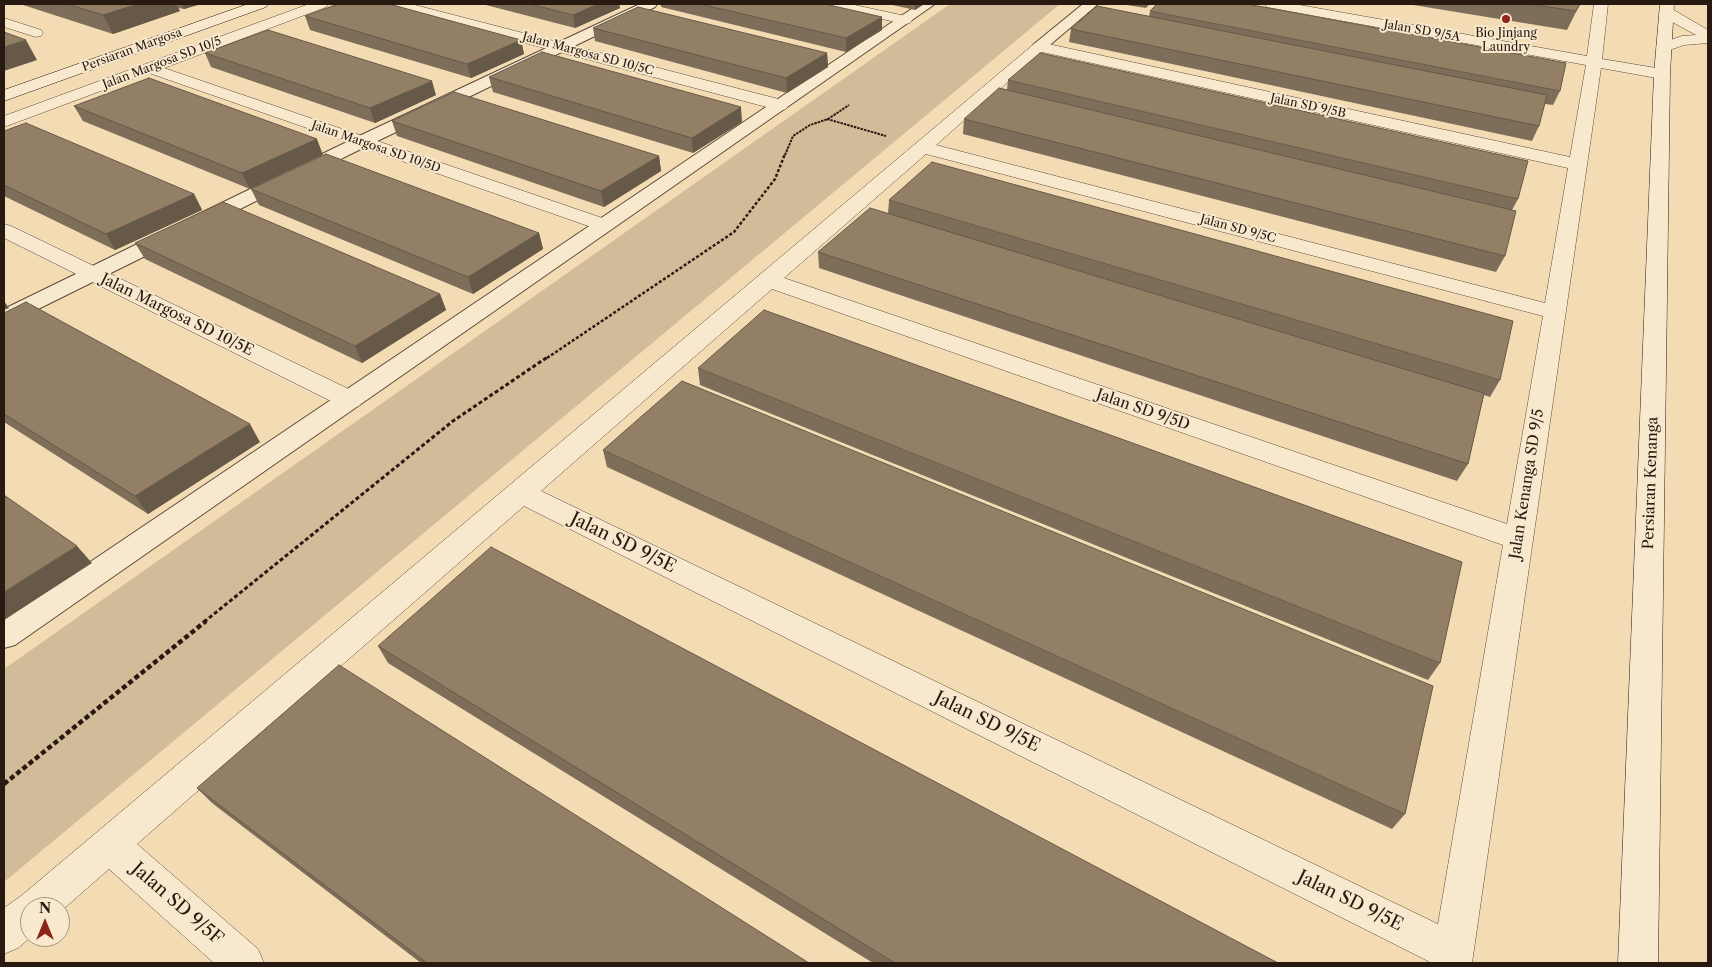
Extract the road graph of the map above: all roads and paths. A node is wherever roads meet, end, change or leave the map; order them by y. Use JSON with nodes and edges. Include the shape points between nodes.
{"nodes":[{"id":1,"x":261,"y":4,"type":"edge"},
{"id":2,"x":321,"y":4,"type":"edge"},
{"id":3,"x":395,"y":4,"type":"edge"},
{"id":4,"x":650,"y":4,"type":"edge"},
{"id":5,"x":831,"y":4,"type":"edge"},
{"id":6,"x":928,"y":4,"type":"edge"},
{"id":7,"x":1090,"y":4,"type":"edge"},
{"id":8,"x":1272,"y":4,"type":"edge"},
{"id":9,"x":1601,"y":4,"type":"edge"},
{"id":10,"x":1667,"y":7,"type":"edge"},
{"id":11,"x":905,"y":20,"type":"junction"},
{"id":12,"x":4,"y":22,"type":"edge"},
{"id":13,"x":36,"y":33,"type":"dead end"},
{"id":14,"x":1708,"y":37,"type":"edge"},
{"id":15,"x":559,"y":47,"type":"junction"},
{"id":16,"x":1039,"y":48,"type":"junction"},
{"id":17,"x":1589,"y":49,"type":"junction"},
{"id":18,"x":1663,"y":60,"type":"junction"},
{"id":19,"x":149,"y":68,"type":"junction"},
{"id":20,"x":4,"y":96,"type":"edge"},
{"id":21,"x":780,"y":105,"type":"junction"},
{"id":22,"x":850,"y":105,"type":"dead end"},
{"id":23,"x":821,"y":117,"type":"dead end"},
{"id":24,"x":828,"y":119,"type":"junction"},
{"id":25,"x":4,"y":122,"type":"edge"},
{"id":26,"x":886,"y":136,"type":"dead end"},
{"id":27,"x":361,"y":142,"type":"junction"},
{"id":28,"x":922,"y":146,"type":"junction"},
{"id":29,"x":1577,"y":164,"type":"junction"},
{"id":30,"x":604,"y":225,"type":"junction"},
{"id":31,"x":4,"y":230,"type":"edge"},
{"id":32,"x":92,"y":273,"type":"junction"},
{"id":33,"x":767,"y":280,"type":"junction"},
{"id":34,"x":1554,"y":312,"type":"junction"},
{"id":35,"x":4,"y":316,"type":"edge"},
{"id":36,"x":350,"y":400,"type":"junction"},
{"id":37,"x":520,"y":492,"type":"junction"},
{"id":38,"x":1518,"y":539,"type":"junction"},
{"id":39,"x":4,"y":636,"type":"edge"},
{"id":40,"x":4,"y":784,"type":"edge"},
{"id":41,"x":109,"y":844,"type":"junction"},
{"id":42,"x":48,"y":897,"type":"edge"},
{"id":43,"x":20,"y":920,"type":"edge"},
{"id":44,"x":4,"y":934,"type":"edge"},
{"id":45,"x":1452,"y":958,"type":"edge"},
{"id":46,"x":244,"y":963,"type":"edge"},
{"id":47,"x":1638,"y":963,"type":"edge"}],
"edges":[{"from":1,"to":20,"type":"street","name":"Persiaran Margosa"},
{"from":2,"to":19,"type":"street","name":"Jalan Margosa SD 10/5"},
{"from":3,"to":15,"type":"street","name":"Jalan Margosa SD 10/5C"},
{"from":4,"to":15,"type":"lane"},
{"from":5,"to":11,"type":"street"},
{"from":6,"to":11,"type":"lane"},
{"from":7,"to":16,"type":"lane"},
{"from":8,"to":17,"type":"street","name":"Jalan SD 9/5A"},
{"from":9,"to":17,"type":"street","name":"Jalan Kenanga SD 9/5"},
{"from":10,"to":14,"type":"street","via":[[1679,20]]},
{"from":10,"to":18,"type":"street","name":"Persiaran Kenanga"},
{"from":11,"to":21,"type":"lane"},
{"from":12,"to":13,"type":"street"},
{"from":14,"to":18,"type":"street","via":[[1682,41]]},
{"from":15,"to":21,"type":"street","name":"Jalan Margosa SD 10/5C"},
{"from":15,"to":27,"type":"lane"},
{"from":16,"to":28,"type":"street"},
{"from":16,"to":29,"type":"street","name":"Jalan SD 9/5B"},
{"from":17,"to":18,"type":"street","name":"Jalan SD 9/5A"},
{"from":17,"to":29,"type":"street","name":"Jalan Kenanga SD 9/5"},
{"from":18,"to":47,"type":"street","name":"Persiaran Kenanga"},
{"from":19,"to":25,"type":"street","name":"Jalan Margosa SD 10/5"},
{"from":19,"to":27,"type":"street","name":"Jalan Margosa SD 10/5D"},
{"from":21,"to":30,"type":"lane"},
{"from":22,"to":24,"type":"path"},
{"from":23,"to":24,"type":"path"},
{"from":24,"to":26,"type":"path"},
{"from":24,"to":40,"type":"path","via":[[793,136],[776,179],[734,232],[453,421]]},
{"from":27,"to":30,"type":"street","name":"Jalan Margosa SD 10/5D"},
{"from":27,"to":32,"type":"lane"},
{"from":28,"to":33,"type":"street"},
{"from":28,"to":34,"type":"street","name":"Jalan SD 9/5C"},
{"from":29,"to":34,"type":"street","name":"Jalan Kenanga SD 9/5"},
{"from":30,"to":36,"type":"lane"},
{"from":31,"to":32,"type":"street","name":"Jalan Margosa SD 10/5E"},
{"from":32,"to":35,"type":"lane"},
{"from":32,"to":36,"type":"street","name":"Jalan Margosa SD 10/5E"},
{"from":33,"to":37,"type":"street"},
{"from":33,"to":38,"type":"street","name":"Jalan SD 9/5D"},
{"from":34,"to":38,"type":"street","name":"Jalan Kenanga SD 9/5"},
{"from":36,"to":39,"type":"lane"},
{"from":37,"to":41,"type":"street"},
{"from":37,"to":45,"type":"street","name":"Jalan SD 9/5E"},
{"from":38,"to":45,"type":"street","name":"Jalan Kenanga SD 9/5"},
{"from":41,"to":42,"type":"street"},
{"from":41,"to":46,"type":"street","name":"Jalan SD 9/5F"},
{"from":43,"to":44,"type":"street"}]}
